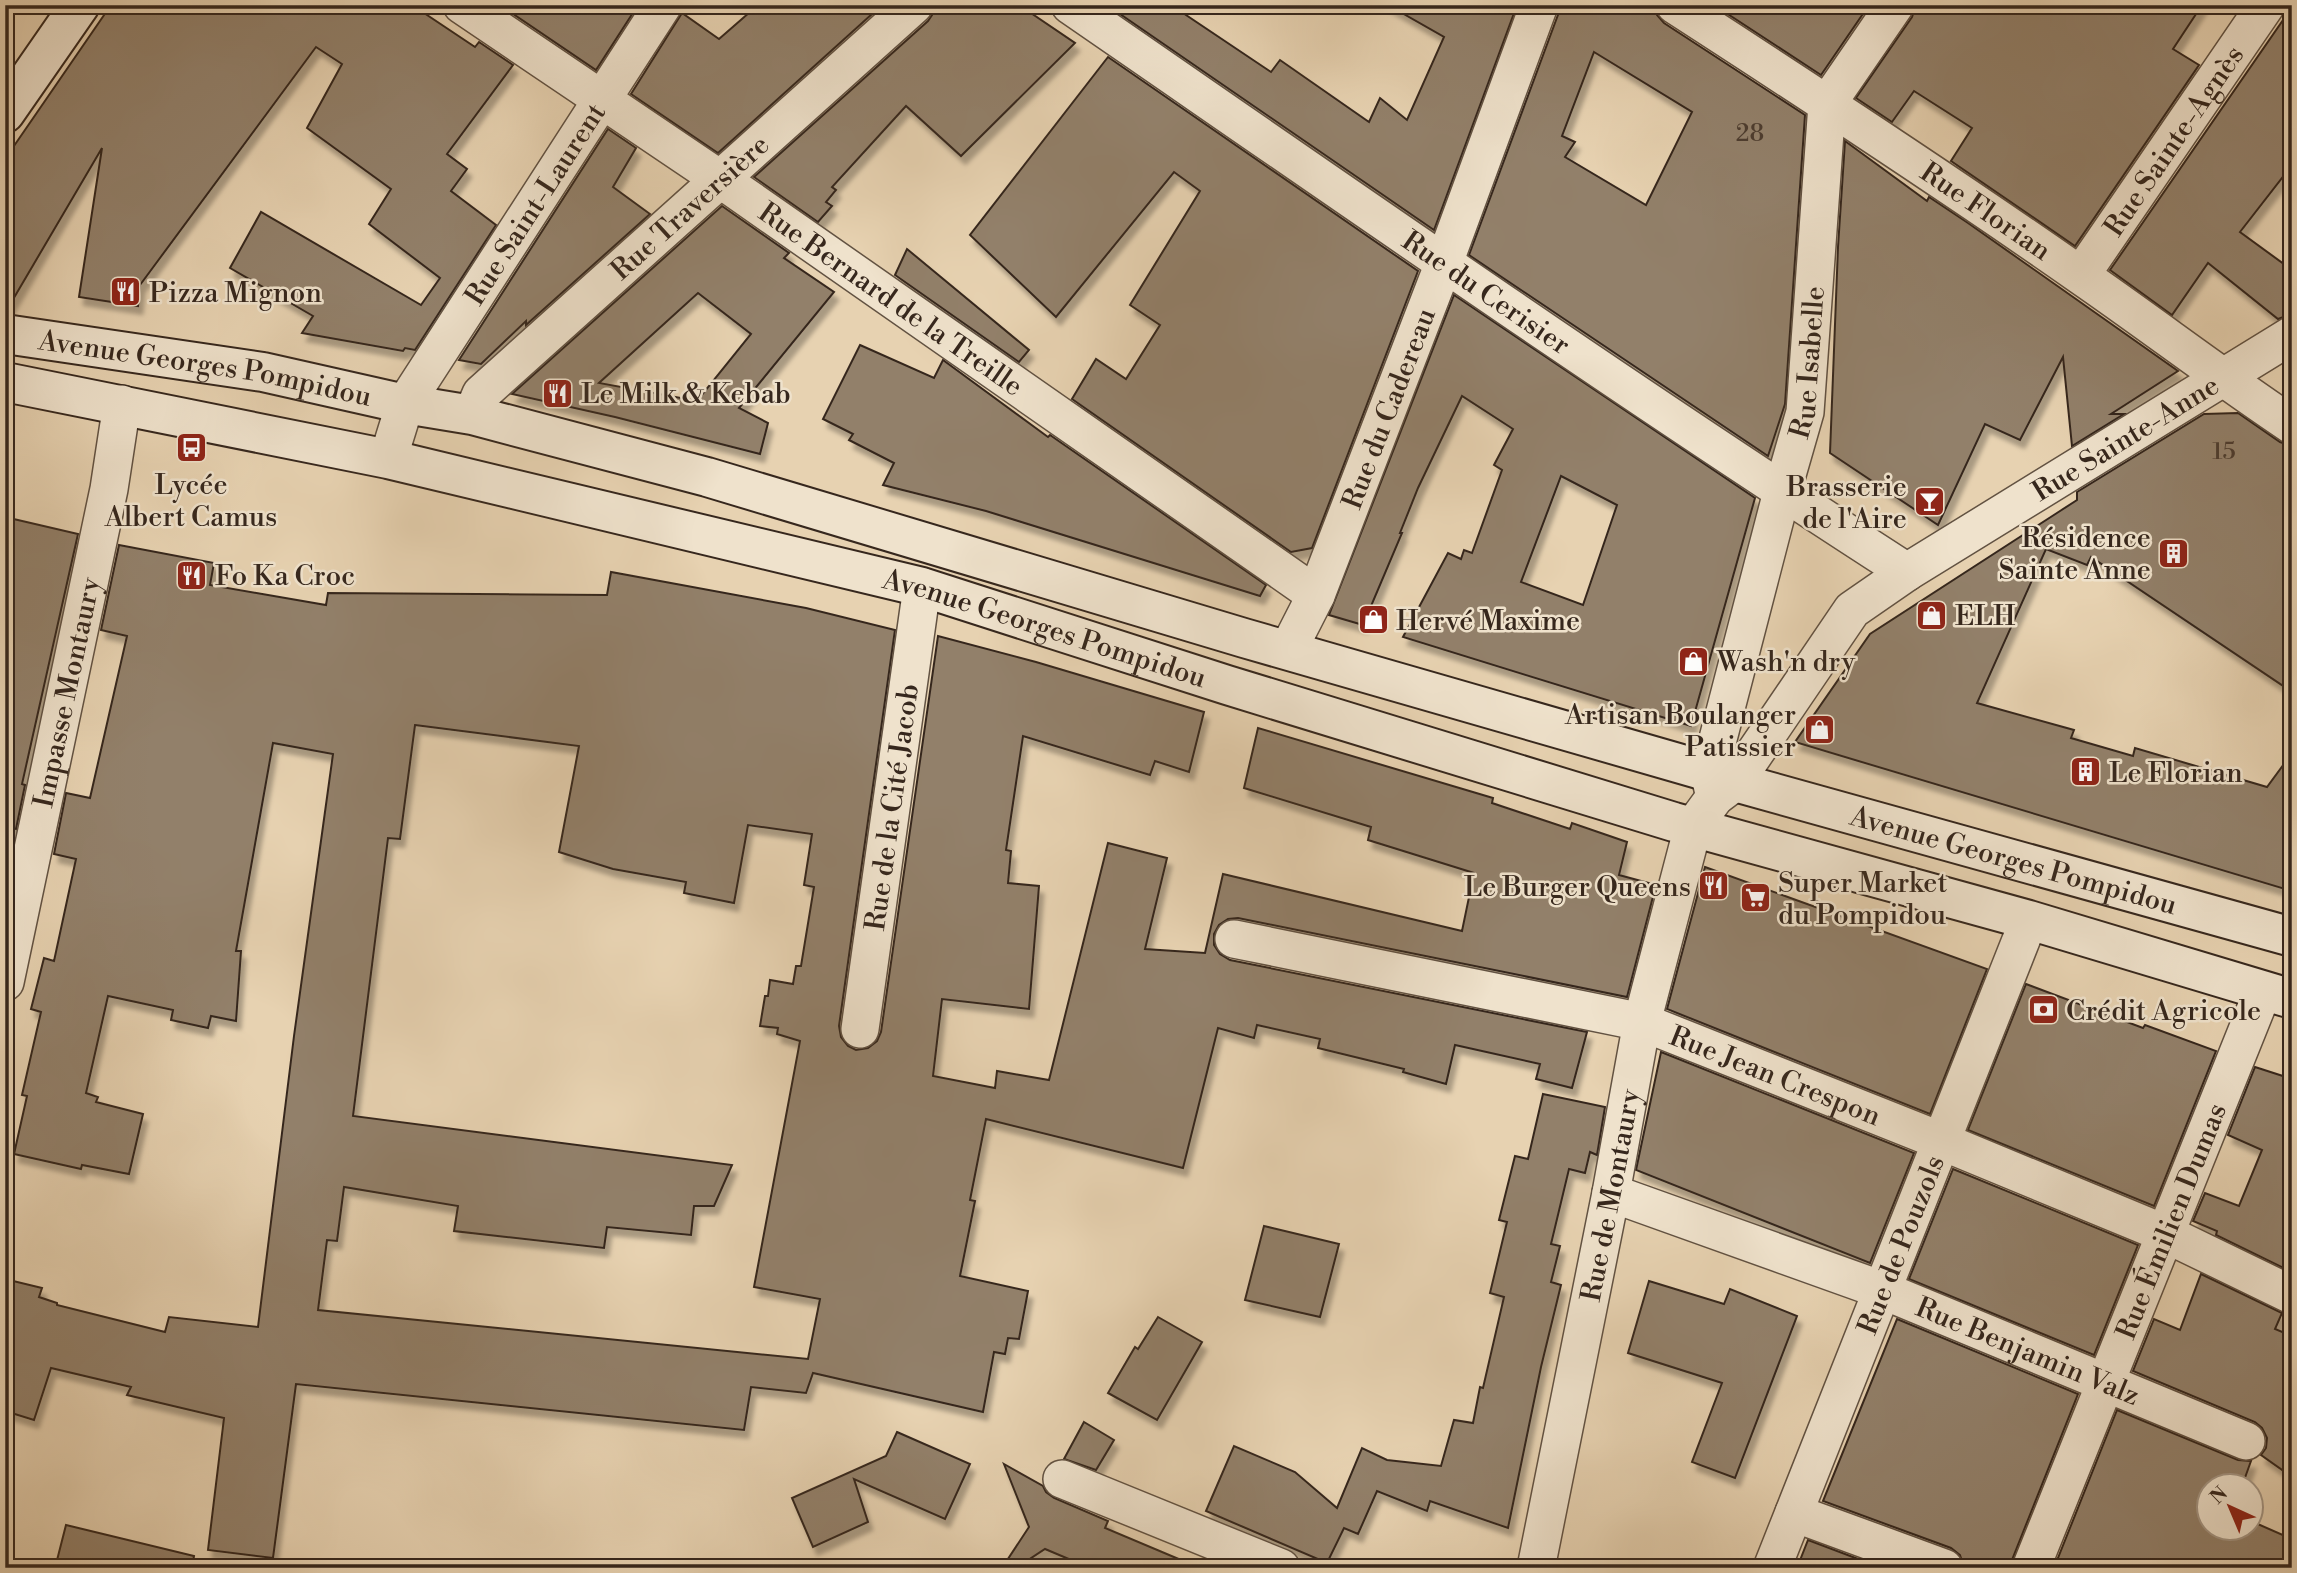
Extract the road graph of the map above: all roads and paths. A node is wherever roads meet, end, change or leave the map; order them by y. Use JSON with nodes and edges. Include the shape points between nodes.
{"nodes":[{"id":1,"x":80,"y":5,"type":"edge"},
{"id":2,"x":462,"y":5,"type":"edge"},
{"id":3,"x":663,"y":5,"type":"edge"},
{"id":4,"x":914,"y":5,"type":"edge"},
{"id":5,"x":1070,"y":5,"type":"edge"},
{"id":6,"x":1539,"y":5,"type":"edge"},
{"id":7,"x":1675,"y":5,"type":"edge"},
{"id":8,"x":1895,"y":5,"type":"edge"},
{"id":9,"x":2266,"y":5,"type":"edge"},
{"id":10,"x":2283,"y":5,"type":"edge"},
{"id":11,"x":2292,"y":11,"type":"edge"},
{"id":12,"x":600,"y":100,"type":"junction"},
{"id":13,"x":1827,"y":104,"type":"junction"},
{"id":14,"x":5,"y":113,"type":"edge"},
{"id":15,"x":721,"y":180,"type":"junction"},
{"id":16,"x":1444,"y":263,"type":"junction"},
{"id":17,"x":2081,"y":275,"type":"junction"},
{"id":18,"x":5,"y":334,"type":"edge"},
{"id":19,"x":2292,"y":335,"type":"edge"},
{"id":20,"x":2223,"y":379,"type":"junction"},
{"id":21,"x":5,"y":382,"type":"edge"},
{"id":22,"x":122,"y":404,"type":"junction"},
{"id":23,"x":405,"y":404,"type":"junction"},
{"id":24,"x":472,"y":415,"type":"junction"},
{"id":25,"x":2292,"y":425,"type":"edge"},
{"id":26,"x":388,"y":459,"type":"junction"},
{"id":27,"x":1782,"y":492,"type":"junction"},
{"id":28,"x":1907,"y":572,"type":"junction"},
{"id":29,"x":922,"y":587,"type":"junction"},
{"id":30,"x":1316,"y":595,"type":"junction"},
{"id":31,"x":1288,"y":650,"type":"junction"},
{"id":32,"x":1713,"y":794,"type":"junction"},
{"id":33,"x":2029,"y":919,"type":"junction"},
{"id":34,"x":2292,"y":937,"type":"edge"},
{"id":35,"x":1234,"y":939,"type":"dead end"},
{"id":36,"x":5,"y":982,"type":"edge"},
{"id":37,"x":2277,"y":995,"type":"edge"},
{"id":38,"x":1642,"y":1022,"type":"junction"},
{"id":39,"x":860,"y":1029,"type":"dead end"},
{"id":40,"x":1941,"y":1141,"type":"junction"},
{"id":41,"x":1611,"y":1193,"type":"junction"},
{"id":42,"x":2166,"y":1234,"type":"junction"},
{"id":43,"x":1882,"y":1290,"type":"junction"},
{"id":44,"x":2292,"y":1295,"type":"edge"},
{"id":45,"x":2107,"y":1382,"type":"junction"},
{"id":46,"x":2246,"y":1441,"type":"dead end"},
{"id":47,"x":1062,"y":1479,"type":"dead end"},
{"id":48,"x":1794,"y":1513,"type":"junction"},
{"id":49,"x":1281,"y":1568,"type":"edge"},
{"id":50,"x":1536,"y":1568,"type":"edge"},
{"id":51,"x":1772,"y":1568,"type":"edge"},
{"id":52,"x":1944,"y":1568,"type":"edge"},
{"id":53,"x":2031,"y":1568,"type":"edge"}],
"edges":[{"from":1,"to":14,"type":"main road"},
{"from":2,"to":12,"type":"street","name":"Rue Bernard de la Treille"},
{"from":3,"to":12,"type":"street","name":"Rue Saint-Laurent"},
{"from":4,"to":15,"type":"street","name":"Rue Traversière"},
{"from":5,"to":16,"type":"street","name":"Rue du Cerisier"},
{"from":6,"to":16,"type":"street","name":"Rue du Cadereau"},
{"from":7,"to":13,"type":"street","name":"Rue Florian"},
{"from":8,"to":13,"type":"street"},
{"from":9,"to":17,"type":"street","name":"Rue Sainte-Agnès"},
{"from":10,"to":11,"type":"street"},
{"from":12,"to":15,"type":"street","name":"Rue Bernard de la Treille"},
{"from":12,"to":23,"type":"street","name":"Rue Saint-Laurent"},
{"from":13,"to":17,"type":"street","name":"Rue Florian"},
{"from":13,"to":27,"type":"street","name":"Rue Isabelle","via":[[1805,412]]},
{"from":15,"to":24,"type":"street","name":"Rue Traversière","via":[[481,394]]},
{"from":15,"to":30,"type":"street","name":"Rue Bernard de la Treille"},
{"from":16,"to":27,"type":"street","name":"Rue du Cerisier"},
{"from":16,"to":30,"type":"street","name":"Rue du Cadereau"},
{"from":17,"to":20,"type":"street","name":"Rue Florian"},
{"from":18,"to":23,"type":"main road","name":"Avenue Georges Pompidou","via":[[263,372]]},
{"from":19,"to":20,"type":"street","name":"Rue Sainte-Anne"},
{"from":20,"to":25,"type":"street","name":"Rue Florian"},
{"from":20,"to":28,"type":"street","name":"Rue Sainte-Anne"},
{"from":21,"to":22,"type":"main road","name":"Avenue Georges Pompidou"},
{"from":22,"to":26,"type":"main road","name":"Avenue Georges Pompidou"},
{"from":22,"to":36,"type":"street","name":"Impasse Montaury","via":[[109,489]]},
{"from":23,"to":24,"type":"main road","name":"Avenue Georges Pompidou"},
{"from":23,"to":26,"type":"street","name":"Avenue Georges Pompidou"},
{"from":24,"to":31,"type":"main road","name":"Avenue Georges Pompidou","via":[[707,477]]},
{"from":26,"to":29,"type":"main road","name":"Avenue Georges Pompidou"},
{"from":27,"to":28,"type":"street","name":"Rue du Cerisier"},
{"from":27,"to":32,"type":"street","name":"Rue Isabelle"},
{"from":28,"to":32,"type":"street","name":"Rue Sainte-Anne","via":[[1852,610]]},
{"from":29,"to":32,"type":"main road","name":"Avenue Georges Pompidou","via":[[1227,685]]},
{"from":29,"to":39,"type":"street","name":"Rue de la Cité Jacob"},
{"from":30,"to":31,"type":"street","name":"Rue du Cadereau"},
{"from":31,"to":32,"type":"main road","name":"Avenue Georges Pompidou"},
{"from":32,"to":33,"type":"main road","name":"Avenue Georges Pompidou"},
{"from":32,"to":34,"type":"main road","name":"Avenue Georges Pompidou"},
{"from":32,"to":38,"type":"street","name":"Rue de Montaury"},
{"from":33,"to":37,"type":"main road","name":"Avenue Georges Pompidou"},
{"from":33,"to":40,"type":"street","name":"Rue de Pouzols"},
{"from":35,"to":38,"type":"street","name":"Rue Jean Crespon"},
{"from":37,"to":42,"type":"street","name":"Rue Émilien Dumas"},
{"from":38,"to":40,"type":"street","name":"Rue Jean Crespon"},
{"from":38,"to":41,"type":"street","name":"Rue de Montaury"},
{"from":40,"to":42,"type":"street","name":"Rue Jean Crespon"},
{"from":40,"to":43,"type":"street","name":"Rue de Pouzols"},
{"from":41,"to":43,"type":"street","name":"Rue Benjamin Valz"},
{"from":41,"to":50,"type":"street","name":"Rue de Montaury"},
{"from":42,"to":44,"type":"street","name":"Rue Jean Crespon"},
{"from":42,"to":45,"type":"street","name":"Rue Émilien Dumas"},
{"from":43,"to":45,"type":"street","name":"Rue Benjamin Valz"},
{"from":43,"to":48,"type":"street","name":"Rue de Pouzols"},
{"from":45,"to":46,"type":"street","name":"Rue Benjamin Valz"},
{"from":45,"to":53,"type":"street","name":"Rue Émilien Dumas"},
{"from":47,"to":49,"type":"street"},
{"from":48,"to":51,"type":"street","name":"Rue de Pouzols"},
{"from":48,"to":52,"type":"street"}]}
